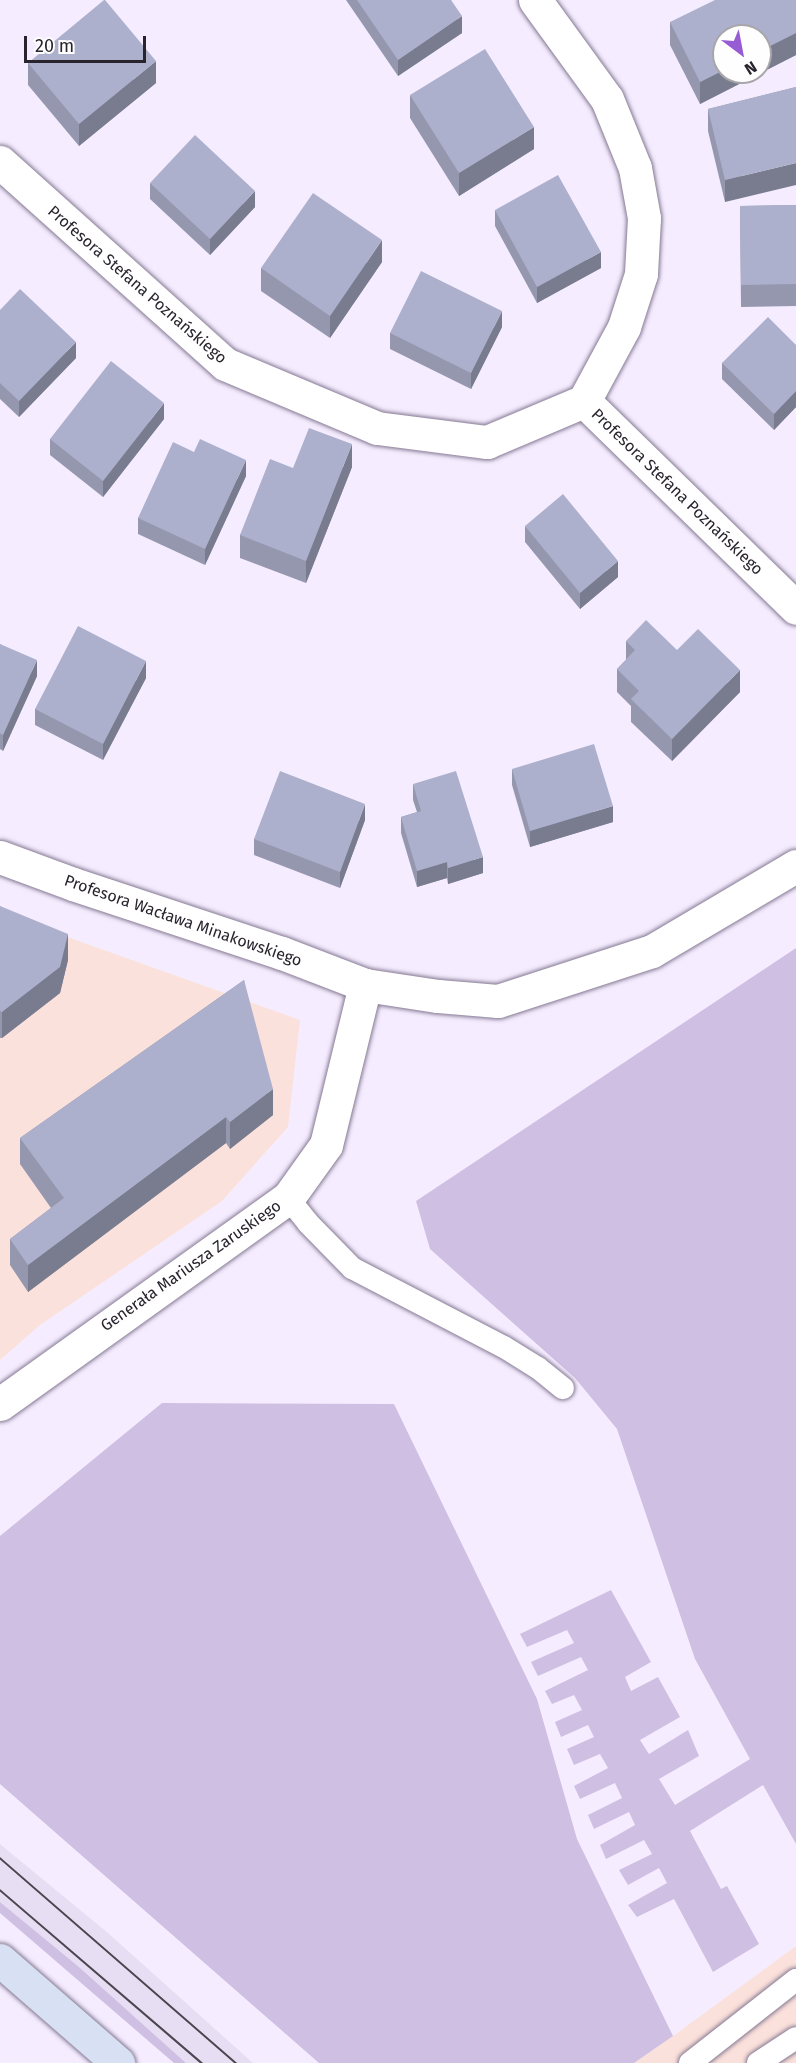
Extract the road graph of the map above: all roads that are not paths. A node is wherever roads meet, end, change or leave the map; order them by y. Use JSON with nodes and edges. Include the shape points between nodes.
{"nodes":[{"id":1,"x":535,"y":0,"type":"edge"},
{"id":2,"x":0,"y":162,"type":"edge"},
{"id":3,"x":584,"y":401,"type":"junction"},
{"id":4,"x":796,"y":608,"type":"edge"},
{"id":5,"x":0,"y":857,"type":"edge"},
{"id":6,"x":796,"y":866,"type":"edge"},
{"id":7,"x":365,"y":985,"type":"junction"},
{"id":8,"x":288,"y":1198,"type":"junction"},
{"id":9,"x":563,"y":1388,"type":"dead end"},
{"id":10,"x":0,"y":1404,"type":"edge"},
{"id":11,"x":0,"y":1960,"type":"edge"},
{"id":12,"x":792,"y":1985,"type":"edge"},
{"id":13,"x":796,"y":2038,"type":"edge"},
{"id":14,"x":796,"y":2049,"type":"edge"},
{"id":15,"x":762,"y":2060,"type":"edge"},
{"id":16,"x":118,"y":2063,"type":"edge"},
{"id":17,"x":690,"y":2063,"type":"edge"}],
"edges":[{"from":1,"to":3,"type":"street","via":[[607,99],[635,168],[644,218],[641,274],[624,327]]},
{"from":2,"to":3,"type":"street","name":"Profesora Stefana Poznańskiego","via":[[225,364],[376,428],[487,442]]},
{"from":3,"to":4,"type":"street","name":"Profesora Stefana Poznańskiego"},
{"from":5,"to":7,"type":"street","name":"Profesora Wacława Minakowskiego"},
{"from":6,"to":7,"type":"street","via":[[652,951],[498,1001]]},
{"from":7,"to":8,"type":"street","name":"Generała Mariusza Zaruskiego","via":[[326,1145]]},
{"from":8,"to":9,"type":"lane","via":[[352,1268],[504,1347]]},
{"from":8,"to":10,"type":"street","name":"Generała Mariusza Zaruskiego"},
{"from":11,"to":16,"type":"main road"},
{"from":12,"to":17,"type":"lane"},
{"from":13,"to":15,"type":"lane"},
{"from":14,"to":15,"type":"lane"}]}
